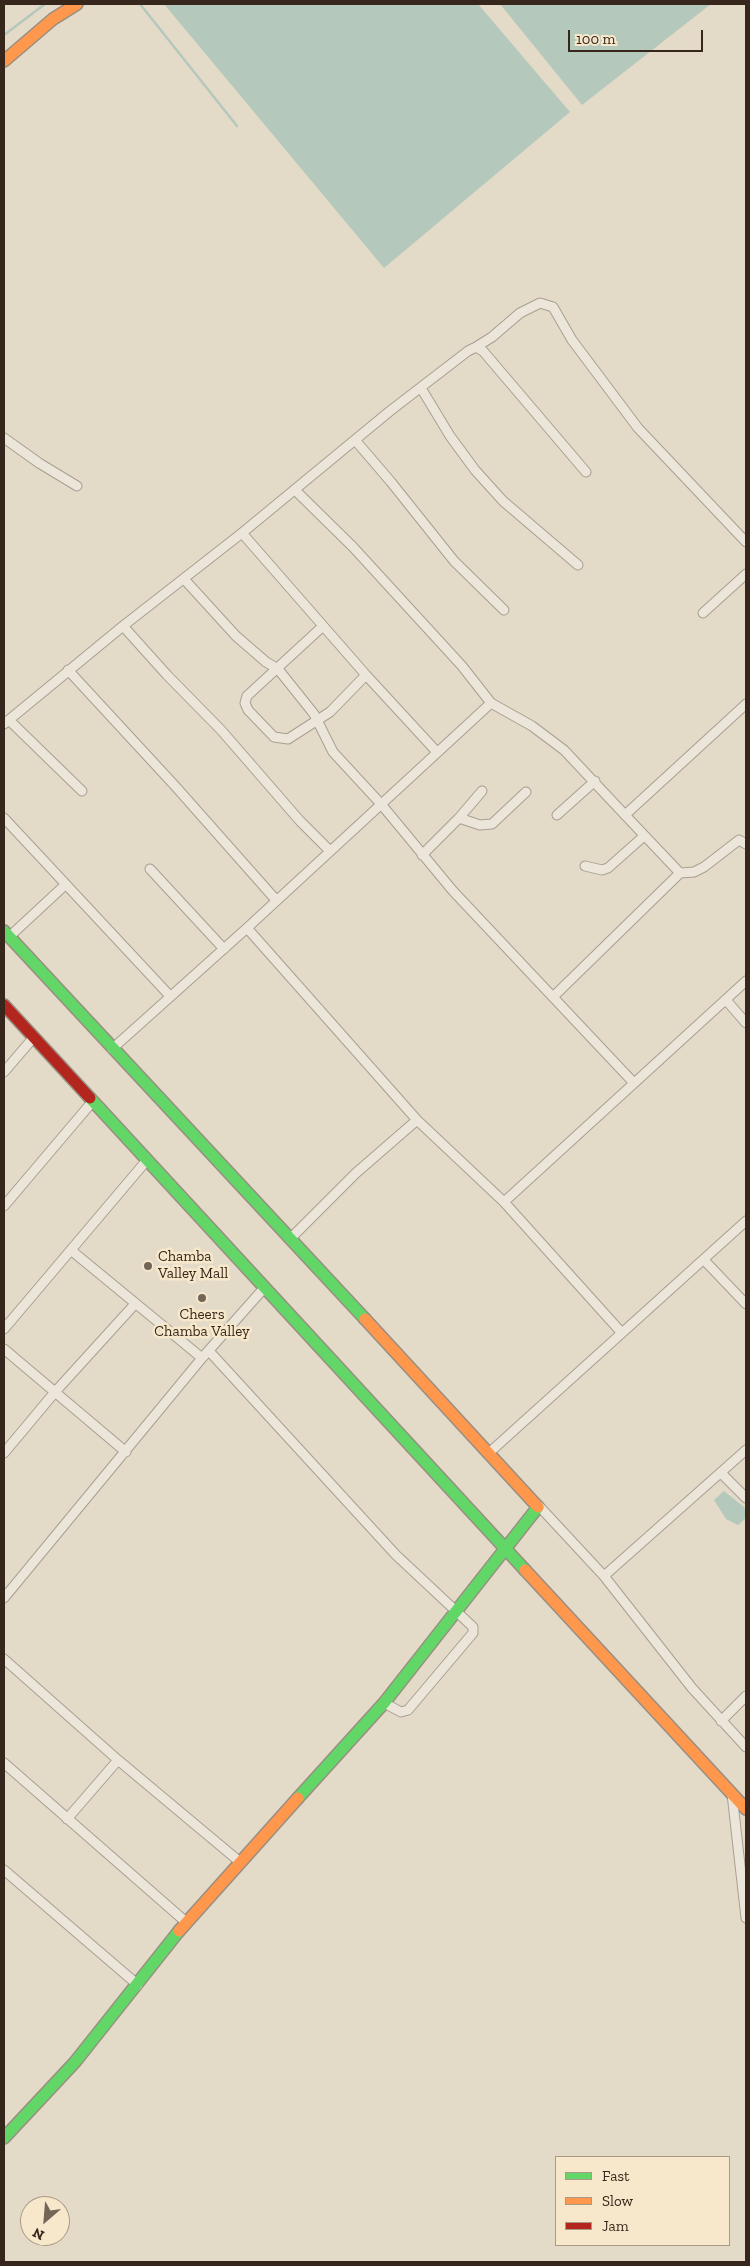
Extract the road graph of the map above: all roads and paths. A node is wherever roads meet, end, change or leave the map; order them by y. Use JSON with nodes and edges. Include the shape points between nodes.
{"nodes":[{"id":1,"x":66,"y":4,"type":"edge"},
{"id":2,"x":77,"y":4,"type":"edge"},
{"id":3,"x":4,"y":53,"type":"edge"},
{"id":4,"x":4,"y":61,"type":"edge"},
{"id":5,"x":476,"y":347,"type":"junction"},
{"id":6,"x":421,"y":388,"type":"junction"},
{"id":7,"x":4,"y":438,"type":"edge"},
{"id":8,"x":355,"y":440,"type":"junction"},
{"id":9,"x":586,"y":472,"type":"dead end"},
{"id":10,"x":77,"y":486,"type":"dead end"},
{"id":11,"x":295,"y":490,"type":"junction"},
{"id":12,"x":242,"y":533,"type":"junction"},
{"id":13,"x":746,"y":542,"type":"edge"},
{"id":14,"x":578,"y":566,"type":"dead end"},
{"id":15,"x":746,"y":574,"type":"edge"},
{"id":16,"x":184,"y":579,"type":"junction"},
{"id":17,"x":504,"y":610,"type":"dead end"},
{"id":18,"x":703,"y":613,"type":"dead end"},
{"id":19,"x":123,"y":626,"type":"junction"},
{"id":20,"x":323,"y":626,"type":"junction"},
{"id":21,"x":278,"y":669,"type":"junction"},
{"id":22,"x":68,"y":670,"type":"junction"},
{"id":23,"x":366,"y":675,"type":"junction"},
{"id":24,"x":491,"y":703,"type":"junction"},
{"id":25,"x":746,"y":704,"type":"edge"},
{"id":26,"x":6,"y":722,"type":"edge"},
{"id":27,"x":318,"y":722,"type":"junction"},
{"id":28,"x":436,"y":751,"type":"junction"},
{"id":29,"x":595,"y":781,"type":"junction"},
{"id":30,"x":82,"y":791,"type":"dead end"},
{"id":31,"x":482,"y":791,"type":"dead end"},
{"id":32,"x":526,"y":792,"type":"dead end"},
{"id":33,"x":381,"y":804,"type":"junction"},
{"id":34,"x":625,"y":815,"type":"junction"},
{"id":35,"x":557,"y":816,"type":"dead end"},
{"id":36,"x":4,"y":818,"type":"edge"},
{"id":37,"x":459,"y":818,"type":"junction"},
{"id":38,"x":644,"y":836,"type":"junction"},
{"id":39,"x":746,"y":844,"type":"edge"},
{"id":40,"x":329,"y":850,"type":"junction"},
{"id":41,"x":422,"y":855,"type":"junction"},
{"id":42,"x":586,"y":866,"type":"dead end"},
{"id":43,"x":150,"y":869,"type":"dead end"},
{"id":44,"x":680,"y":873,"type":"junction"},
{"id":45,"x":65,"y":885,"type":"junction"},
{"id":46,"x":276,"y":900,"type":"junction"},
{"id":47,"x":247,"y":928,"type":"junction"},
{"id":48,"x":6,"y":934,"type":"edge"},
{"id":49,"x":224,"y":949,"type":"junction"},
{"id":50,"x":746,"y":980,"type":"edge"},
{"id":51,"x":170,"y":996,"type":"junction"},
{"id":52,"x":554,"y":996,"type":"junction"},
{"id":53,"x":726,"y":1000,"type":"junction"},
{"id":54,"x":4,"y":1005,"type":"edge"},
{"id":55,"x":746,"y":1023,"type":"edge"},
{"id":56,"x":34,"y":1037,"type":"junction"},
{"id":57,"x":112,"y":1049,"type":"junction"},
{"id":58,"x":4,"y":1072,"type":"edge"},
{"id":59,"x":633,"y":1082,"type":"junction"},
{"id":60,"x":93,"y":1101,"type":"junction"},
{"id":61,"x":417,"y":1120,"type":"junction"},
{"id":62,"x":148,"y":1160,"type":"junction"},
{"id":63,"x":504,"y":1202,"type":"junction"},
{"id":64,"x":4,"y":1206,"type":"edge"},
{"id":65,"x":746,"y":1221,"type":"edge"},
{"id":66,"x":290,"y":1239,"type":"junction"},
{"id":67,"x":72,"y":1250,"type":"junction"},
{"id":68,"x":704,"y":1260,"type":"junction"},
{"id":69,"x":265,"y":1287,"type":"junction"},
{"id":70,"x":135,"y":1304,"type":"junction"},
{"id":71,"x":746,"y":1304,"type":"edge"},
{"id":72,"x":4,"y":1329,"type":"edge"},
{"id":73,"x":621,"y":1332,"type":"junction"},
{"id":74,"x":4,"y":1349,"type":"edge"},
{"id":75,"x":209,"y":1351,"type":"junction"},
{"id":76,"x":202,"y":1358,"type":"junction"},
{"id":77,"x":56,"y":1392,"type":"junction"},
{"id":78,"x":746,"y":1450,"type":"edge"},
{"id":79,"x":126,"y":1452,"type":"junction"},
{"id":80,"x":490,"y":1452,"type":"junction"},
{"id":81,"x":4,"y":1454,"type":"edge"},
{"id":82,"x":721,"y":1473,"type":"junction"},
{"id":83,"x":746,"y":1498,"type":"edge"},
{"id":84,"x":539,"y":1506,"type":"junction"},
{"id":85,"x":507,"y":1548,"type":"junction"},
{"id":86,"x":604,"y":1576,"type":"junction"},
{"id":87,"x":4,"y":1598,"type":"edge"},
{"id":88,"x":456,"y":1611,"type":"junction"},
{"id":89,"x":4,"y":1658,"type":"edge"},
{"id":90,"x":746,"y":1696,"type":"edge"},
{"id":91,"x":384,"y":1703,"type":"junction"},
{"id":92,"x":721,"y":1721,"type":"junction"},
{"id":93,"x":746,"y":1747,"type":"edge"},
{"id":94,"x":118,"y":1760,"type":"junction"},
{"id":95,"x":4,"y":1763,"type":"edge"},
{"id":96,"x":732,"y":1794,"type":"junction"},
{"id":97,"x":746,"y":1809,"type":"edge"},
{"id":98,"x":67,"y":1819,"type":"junction"},
{"id":99,"x":240,"y":1862,"type":"junction"},
{"id":100,"x":4,"y":1870,"type":"edge"},
{"id":101,"x":746,"y":1918,"type":"edge"},
{"id":102,"x":186,"y":1922,"type":"junction"},
{"id":103,"x":138,"y":1985,"type":"junction"},
{"id":104,"x":4,"y":2138,"type":"edge"}],
"edges":[{"from":1,"to":3,"type":"main road","via":[[49,14]]},
{"from":2,"to":4,"type":"main road","via":[[53,19]]},
{"from":5,"to":6,"type":"street"},
{"from":5,"to":9,"type":"street","via":[[483,351]]},
{"from":5,"to":13,"type":"street","via":[[520,313],[540,303],[553,307],[578,348],[638,428]]},
{"from":6,"to":8,"type":"street"},
{"from":6,"to":14,"type":"street","via":[[475,470],[503,501]]},
{"from":7,"to":10,"type":"street"},
{"from":8,"to":11,"type":"street"},
{"from":8,"to":17,"type":"street","via":[[454,560]]},
{"from":11,"to":12,"type":"street"},
{"from":11,"to":24,"type":"street","via":[[353,547],[462,666]]},
{"from":12,"to":16,"type":"street"},
{"from":12,"to":20,"type":"street"},
{"from":15,"to":18,"type":"street"},
{"from":16,"to":19,"type":"street"},
{"from":16,"to":21,"type":"street","via":[[236,636]]},
{"from":19,"to":22,"type":"street"},
{"from":19,"to":40,"type":"street"},
{"from":20,"to":21,"type":"street"},
{"from":20,"to":23,"type":"street"},
{"from":21,"to":27,"type":"street"},
{"from":21,"to":27,"type":"street","via":[[247,696],[248,710],[274,737],[280,739],[288,739]]},
{"from":22,"to":26,"type":"street"},
{"from":22,"to":46,"type":"street"},
{"from":23,"to":27,"type":"street"},
{"from":23,"to":28,"type":"street"},
{"from":24,"to":28,"type":"street"},
{"from":24,"to":29,"type":"street","via":[[532,726],[564,750]]},
{"from":25,"to":34,"type":"street"},
{"from":26,"to":30,"type":"street"},
{"from":27,"to":33,"type":"street","via":[[333,752]]},
{"from":28,"to":33,"type":"street"},
{"from":29,"to":34,"type":"street"},
{"from":29,"to":35,"type":"street"},
{"from":31,"to":37,"type":"street"},
{"from":32,"to":37,"type":"street","via":[[492,824],[486,826]]},
{"from":33,"to":40,"type":"street"},
{"from":33,"to":41,"type":"street"},
{"from":34,"to":38,"type":"street"},
{"from":36,"to":45,"type":"street"},
{"from":37,"to":41,"type":"street"},
{"from":38,"to":42,"type":"street","via":[[608,868],[602,870]]},
{"from":38,"to":44,"type":"street"},
{"from":39,"to":44,"type":"street","via":[[739,840],[704,867]]},
{"from":40,"to":46,"type":"street"},
{"from":41,"to":52,"type":"street"},
{"from":43,"to":49,"type":"street"},
{"from":44,"to":52,"type":"street"},
{"from":45,"to":48,"type":"street"},
{"from":45,"to":51,"type":"street"},
{"from":46,"to":47,"type":"street"},
{"from":47,"to":49,"type":"street"},
{"from":47,"to":61,"type":"street"},
{"from":48,"to":57,"type":"main road"},
{"from":49,"to":51,"type":"street"},
{"from":50,"to":53,"type":"street"},
{"from":51,"to":57,"type":"street"},
{"from":52,"to":59,"type":"street"},
{"from":53,"to":55,"type":"street"},
{"from":53,"to":59,"type":"street"},
{"from":54,"to":56,"type":"main road"},
{"from":56,"to":58,"type":"street"},
{"from":56,"to":60,"type":"main road"},
{"from":57,"to":66,"type":"main road"},
{"from":59,"to":63,"type":"street"},
{"from":60,"to":62,"type":"main road"},
{"from":60,"to":64,"type":"street"},
{"from":61,"to":63,"type":"street"},
{"from":61,"to":66,"type":"street","via":[[356,1173]]},
{"from":62,"to":67,"type":"street"},
{"from":62,"to":69,"type":"main road"},
{"from":63,"to":73,"type":"street"},
{"from":65,"to":68,"type":"street"},
{"from":66,"to":80,"type":"main road"},
{"from":67,"to":70,"type":"street"},
{"from":67,"to":72,"type":"street"},
{"from":68,"to":71,"type":"street"},
{"from":68,"to":73,"type":"street"},
{"from":69,"to":75,"type":"street"},
{"from":69,"to":85,"type":"main road"},
{"from":70,"to":76,"type":"street"},
{"from":70,"to":77,"type":"street"},
{"from":73,"to":80,"type":"street"},
{"from":74,"to":77,"type":"street"},
{"from":75,"to":76,"type":"street"},
{"from":75,"to":88,"type":"street","via":[[396,1555]]},
{"from":76,"to":79,"type":"street"},
{"from":77,"to":79,"type":"street"},
{"from":77,"to":81,"type":"street"},
{"from":78,"to":82,"type":"street"},
{"from":79,"to":87,"type":"street"},
{"from":80,"to":84,"type":"main road"},
{"from":82,"to":83,"type":"street"},
{"from":82,"to":86,"type":"street"},
{"from":84,"to":85,"type":"main road"},
{"from":84,"to":86,"type":"street"},
{"from":85,"to":88,"type":"main road"},
{"from":85,"to":96,"type":"main road"},
{"from":86,"to":92,"type":"street"},
{"from":88,"to":91,"type":"main road"},
{"from":88,"to":91,"type":"street","via":[[473,1627],[473,1633],[408,1710],[402,1712]]},
{"from":89,"to":94,"type":"street"},
{"from":90,"to":92,"type":"street"},
{"from":91,"to":99,"type":"main road"},
{"from":92,"to":93,"type":"street"},
{"from":94,"to":98,"type":"street"},
{"from":94,"to":99,"type":"street"},
{"from":95,"to":98,"type":"street"},
{"from":96,"to":97,"type":"main road"},
{"from":96,"to":101,"type":"street"},
{"from":98,"to":102,"type":"street"},
{"from":99,"to":102,"type":"main road"},
{"from":100,"to":103,"type":"street"},
{"from":102,"to":103,"type":"main road"},
{"from":103,"to":104,"type":"main road","via":[[75,2062]]}]}
